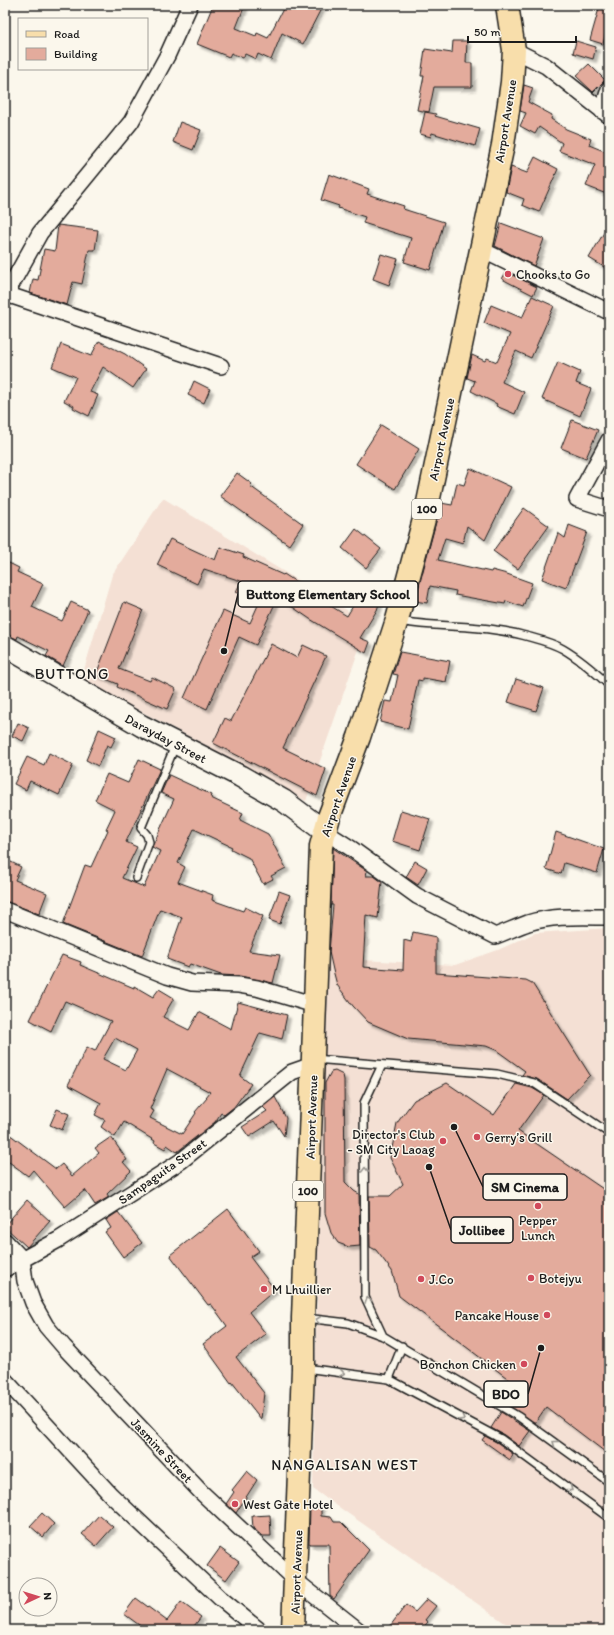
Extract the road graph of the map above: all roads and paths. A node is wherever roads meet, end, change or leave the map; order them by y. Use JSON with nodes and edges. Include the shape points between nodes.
{"nodes":[{"id":1,"x":190,"y":5,"type":"edge"},
{"id":2,"x":507,"y":5,"type":"edge"},
{"id":3,"x":514,"y":50,"type":"junction"},
{"id":4,"x":609,"y":89,"type":"edge"},
{"id":5,"x":605,"y":114,"type":"edge"},
{"id":6,"x":482,"y":250,"type":"junction"},
{"id":7,"x":6,"y":296,"type":"edge"},
{"id":8,"x":609,"y":312,"type":"edge"},
{"id":9,"x":221,"y":366,"type":"dead end"},
{"id":10,"x":609,"y":440,"type":"edge"},
{"id":11,"x":609,"y":509,"type":"edge"},
{"id":12,"x":397,"y":620,"type":"junction"},
{"id":13,"x":5,"y":646,"type":"edge"},
{"id":14,"x":609,"y":685,"type":"edge"},
{"id":15,"x":176,"y":744,"type":"junction"},
{"id":16,"x":324,"y":831,"type":"junction"},
{"id":17,"x":136,"y":878,"type":"dead end"},
{"id":18,"x":5,"y":910,"type":"edge"},
{"id":19,"x":609,"y":917,"type":"edge"},
{"id":20,"x":315,"y":1005,"type":"junction"},
{"id":21,"x":313,"y":1062,"type":"junction"},
{"id":22,"x":382,"y":1065,"type":"junction"},
{"id":23,"x":609,"y":1133,"type":"edge"},
{"id":24,"x":5,"y":1241,"type":"edge"},
{"id":25,"x":22,"y":1259,"type":"junction"},
{"id":26,"x":5,"y":1269,"type":"edge"},
{"id":27,"x":303,"y":1318,"type":"junction"},
{"id":28,"x":383,"y":1336,"type":"junction"},
{"id":29,"x":402,"y":1346,"type":"junction"},
{"id":30,"x":303,"y":1368,"type":"junction"},
{"id":31,"x":389,"y":1379,"type":"junction"},
{"id":32,"x":5,"y":1380,"type":"edge"},
{"id":33,"x":609,"y":1482,"type":"edge"},
{"id":34,"x":609,"y":1518,"type":"edge"},
{"id":35,"x":296,"y":1581,"type":"junction"},
{"id":36,"x":259,"y":1630,"type":"edge"},
{"id":37,"x":293,"y":1630,"type":"edge"},
{"id":38,"x":358,"y":1630,"type":"edge"}],
"edges":[{"from":1,"to":7,"type":"street","via":[[167,56],[130,122],[40,233]]},
{"from":2,"to":3,"type":"main road","name":"Airport Avenue","number":"100"},
{"from":3,"to":5,"type":"street","via":[[546,66]]},
{"from":3,"to":6,"type":"main road","name":"Airport Avenue","number":"100","via":[[503,145]]},
{"from":4,"to":5,"type":"street"},
{"from":6,"to":8,"type":"street"},
{"from":6,"to":12,"type":"main road","name":"Airport Avenue","number":"100","via":[[426,512]]},
{"from":7,"to":9,"type":"street"},
{"from":10,"to":11,"type":"street","via":[[577,499]]},
{"from":12,"to":14,"type":"lane","via":[[418,625],[496,630],[527,637],[562,649]]},
{"from":12,"to":16,"type":"main road","name":"Airport Avenue","number":"100","via":[[359,737]]},
{"from":13,"to":15,"type":"street","name":"Darayday Street"},
{"from":15,"to":16,"type":"street","name":"Darayday Street","via":[[284,801]]},
{"from":15,"to":17,"type":"lane","via":[[141,828],[149,842]]},
{"from":16,"to":19,"type":"street","via":[[417,896],[496,936],[548,919]]},
{"from":16,"to":20,"type":"main road","name":"Airport Avenue","number":"100","via":[[320,862]]},
{"from":18,"to":20,"type":"street","via":[[168,976],[192,983],[257,988]]},
{"from":20,"to":21,"type":"main road","name":"Airport Avenue","number":"100"},
{"from":21,"to":22,"type":"lane"},
{"from":21,"to":25,"type":"street","name":"Sampaguita Street","via":[[292,1072],[181,1161],[58,1240]]},
{"from":21,"to":27,"type":"main road","name":"Airport Avenue","number":"100"},
{"from":22,"to":23,"type":"lane","via":[[497,1074],[534,1083]]},
{"from":28,"to":22,"type":"lane","one_way":true,"via":[[366,1297],[364,1103]]},
{"from":24,"to":25,"type":"street"},
{"from":25,"to":26,"type":"street","name":"Sampaguita Street"},
{"from":25,"to":35,"type":"street","name":"Jasmine Street","via":[[32,1303],[46,1326],[201,1492]]},
{"from":28,"to":27,"type":"lane","one_way":true,"via":[[348,1323]]},
{"from":27,"to":30,"type":"main road","name":"Airport Avenue","number":"100"},
{"from":28,"to":29,"type":"lane"},
{"from":29,"to":31,"type":"lane"},
{"from":33,"to":29,"type":"lane","one_way":true,"via":[[519,1417]]},
{"from":30,"to":31,"type":"lane","one_way":true},
{"from":30,"to":35,"type":"main road","name":"Airport Avenue","number":"100"},
{"from":31,"to":34,"type":"lane","one_way":true,"via":[[502,1439]]},
{"from":32,"to":36,"type":"street","via":[[111,1494],[220,1598]]},
{"from":35,"to":37,"type":"main road","name":"Airport Avenue","number":"100"},
{"from":35,"to":38,"type":"street","name":"Jasmine Street"}]}
